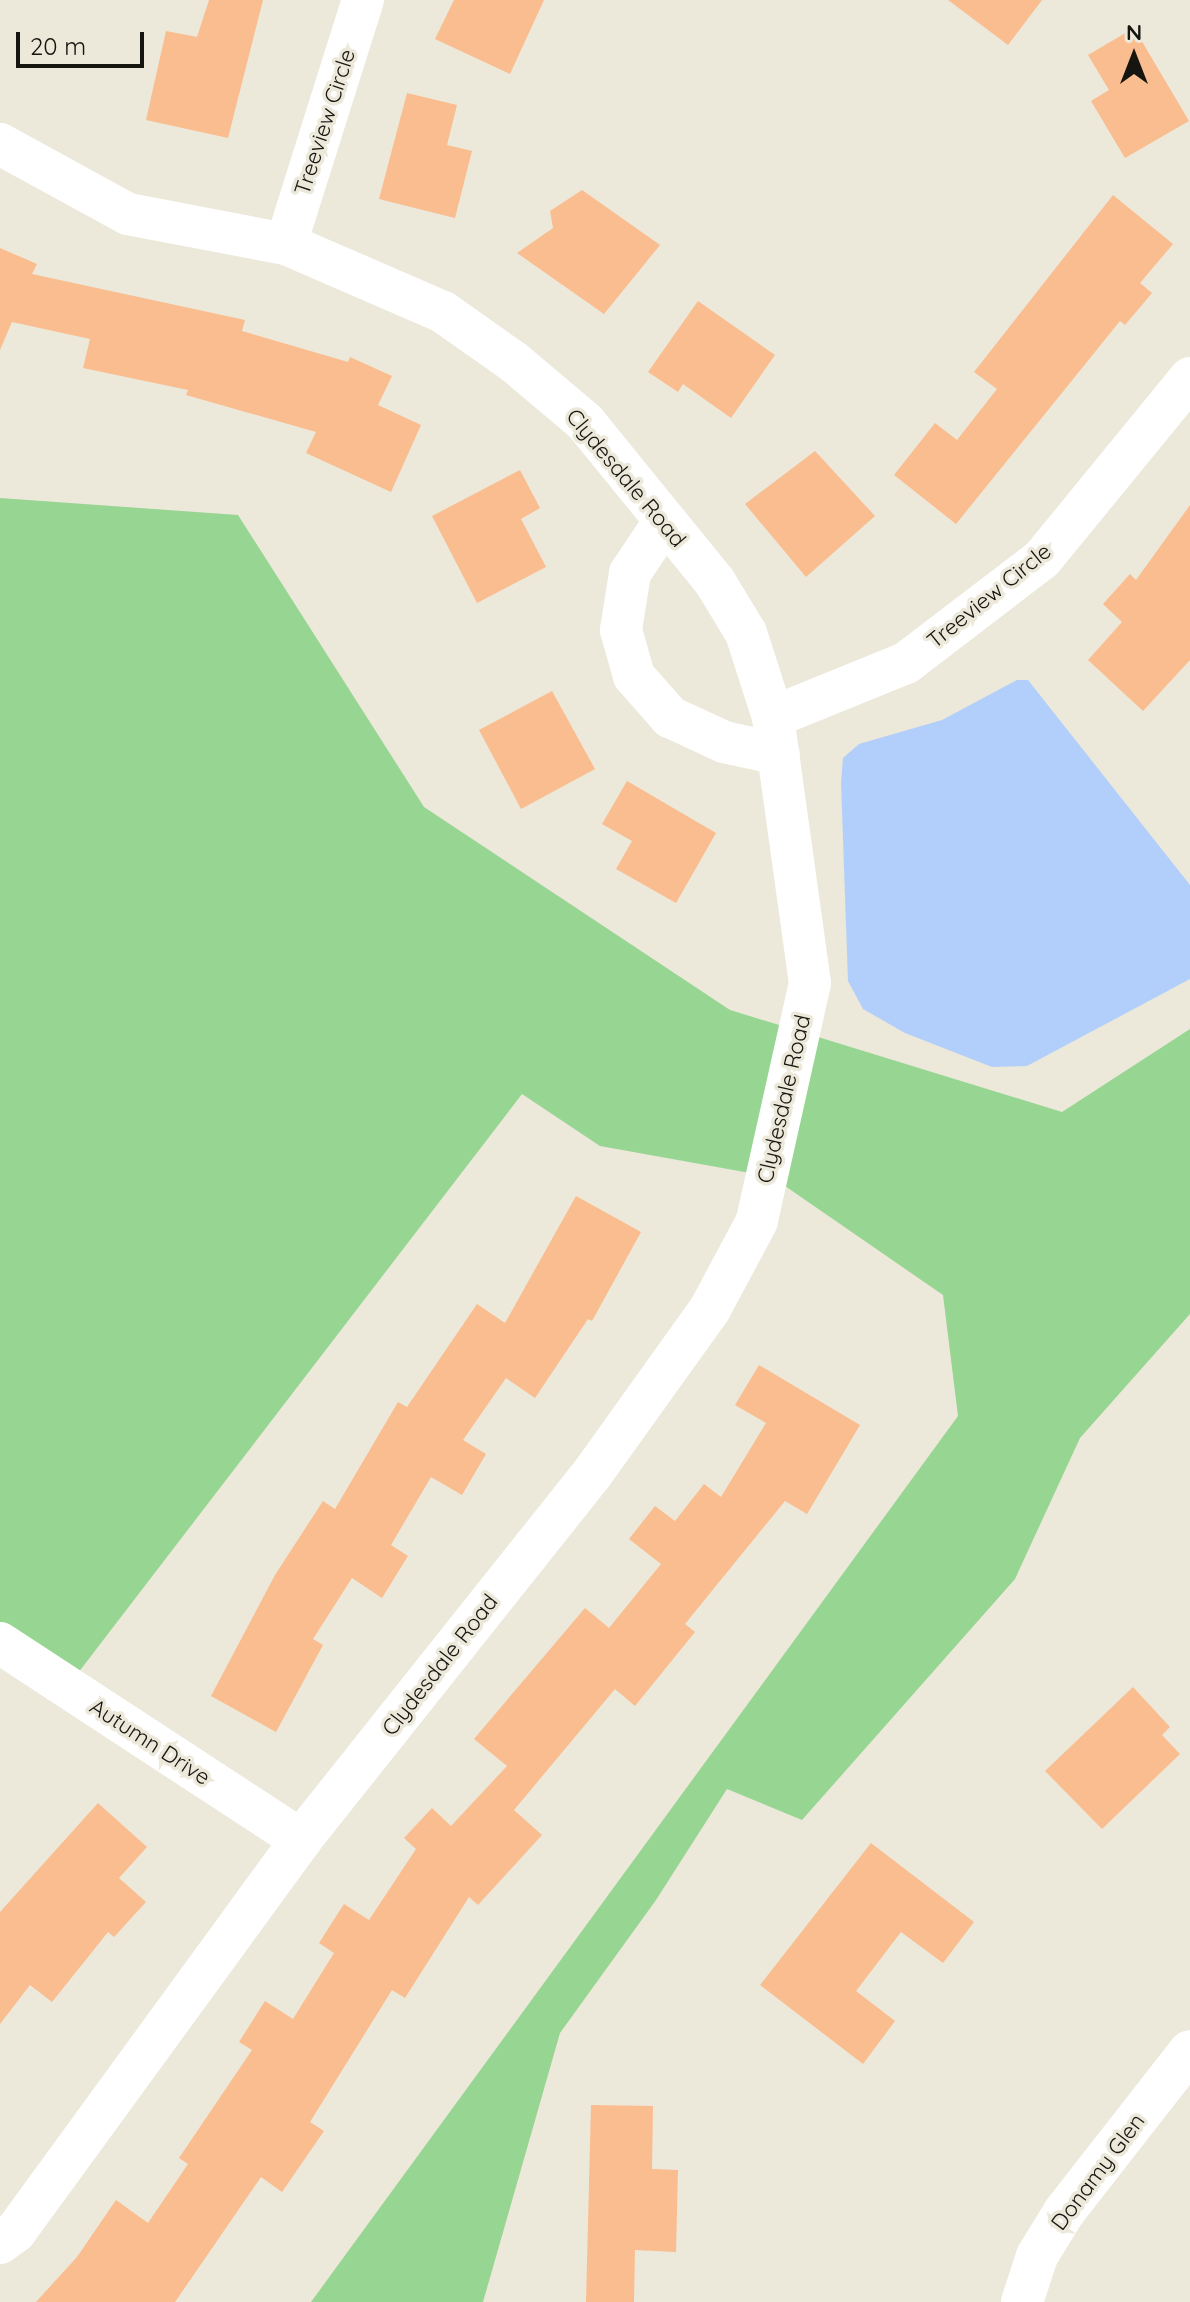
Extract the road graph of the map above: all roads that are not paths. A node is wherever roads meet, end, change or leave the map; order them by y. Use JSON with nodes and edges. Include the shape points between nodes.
{"nodes":[{"id":1,"x":363,"y":0,"type":"edge"},
{"id":2,"x":0,"y":144,"type":"edge"},
{"id":3,"x":286,"y":244,"type":"junction"},
{"id":4,"x":1190,"y":378,"type":"edge"},
{"id":5,"x":664,"y":522,"type":"junction"},
{"id":6,"x":776,"y":735,"type":"junction"},
{"id":7,"x":0,"y":1643,"type":"edge"},
{"id":8,"x":301,"y":1840,"type":"junction"},
{"id":9,"x":1190,"y":2051,"type":"edge"},
{"id":10,"x":0,"y":2243,"type":"edge"},
{"id":11,"x":1022,"y":2302,"type":"edge"}],
"edges":[{"from":1,"to":3,"type":"street","name":"Treeview Circle"},
{"from":2,"to":3,"type":"street","name":"Clydesdale Road","via":[[128,214]]},
{"from":3,"to":5,"type":"street","name":"Clydesdale Road","via":[[443,312],[514,362],[585,422]]},
{"from":4,"to":6,"type":"street","name":"Treeview Circle","via":[[1042,559],[906,663]]},
{"from":5,"to":6,"type":"street","name":"Clydesdale Road","via":[[715,582],[746,633]]},
{"from":5,"to":6,"type":"street","via":[[630,573],[621,630],[634,676],[670,717],[724,742]]},
{"from":6,"to":8,"type":"street","name":"Clydesdale Road","via":[[810,983],[757,1221],[710,1309],[591,1475]]},
{"from":7,"to":8,"type":"street","name":"Autumn Drive"},
{"from":8,"to":10,"type":"street","name":"Clydesdale Road","via":[[15,2232]]},
{"from":9,"to":11,"type":"street","name":"Donamy Glen","via":[[1064,2212],[1037,2256]]}]}
